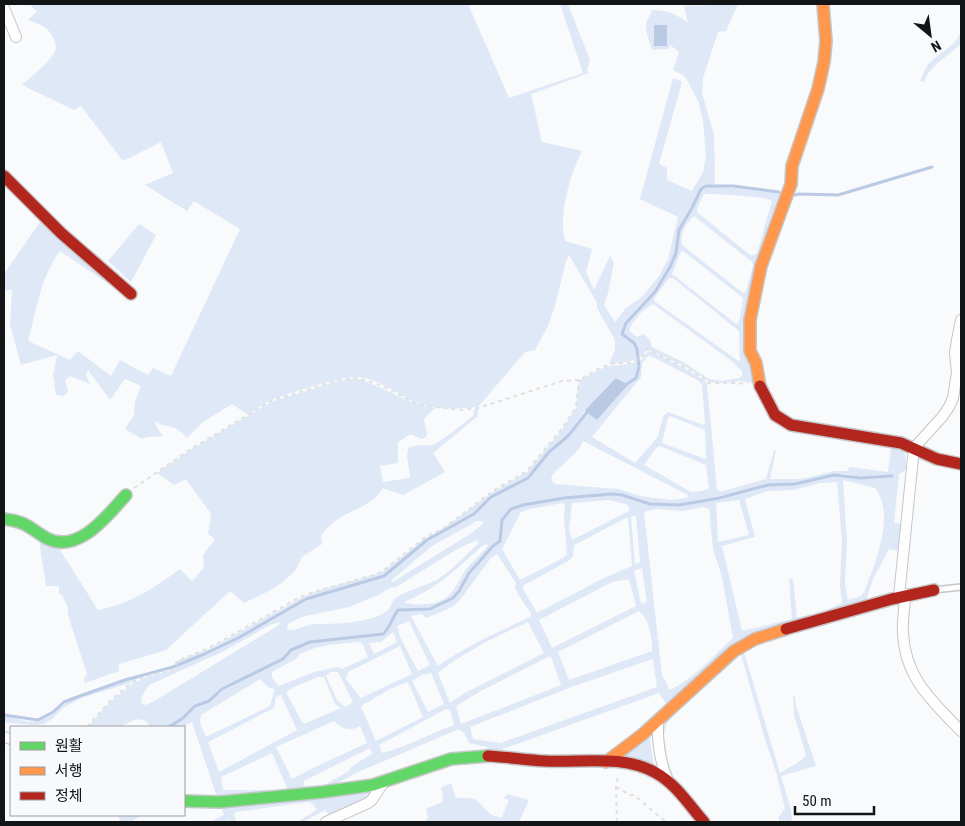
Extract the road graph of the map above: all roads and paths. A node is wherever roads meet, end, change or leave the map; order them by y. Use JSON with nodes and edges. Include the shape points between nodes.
{"nodes":[{"id":1,"x":823,"y":4,"type":"edge"},
{"id":2,"x":4,"y":8,"type":"edge"},
{"id":3,"x":16,"y":37,"type":"dead end"},
{"id":4,"x":4,"y":176,"type":"edge"},
{"id":5,"x":131,"y":294,"type":"dead end"},
{"id":6,"x":961,"y":320,"type":"edge"},
{"id":7,"x":579,"y":380,"type":"junction"},
{"id":8,"x":760,"y":386,"type":"junction"},
{"id":9,"x":914,"y":448,"type":"junction"},
{"id":10,"x":961,"y":464,"type":"edge"},
{"id":11,"x":126,"y":495,"type":"joint"},
{"id":12,"x":4,"y":519,"type":"edge"},
{"id":13,"x":961,"y":587,"type":"edge"},
{"id":14,"x":934,"y":590,"type":"joint"},
{"id":15,"x":902,"y":595,"type":"junction"},
{"id":16,"x":658,"y":720,"type":"junction"},
{"id":17,"x":88,"y":726,"type":"edge"},
{"id":18,"x":961,"y":731,"type":"edge"},
{"id":19,"x":606,"y":762,"type":"junction"},
{"id":20,"x":619,"y":762,"type":"junction"},
{"id":21,"x":669,"y":782,"type":"junction"},
{"id":22,"x":383,"y":783,"type":"junction"},
{"id":23,"x":616,"y":788,"type":"junction"},
{"id":24,"x":185,"y":801,"type":"edge"},
{"id":25,"x":326,"y":822,"type":"edge"},
{"id":26,"x":617,"y":822,"type":"edge"},
{"id":27,"x":666,"y":822,"type":"edge"},
{"id":28,"x":704,"y":822,"type":"edge"}],
"edges":[{"from":1,"to":8,"type":"street","via":[[826,41],[818,89],[792,166],[791,184],[761,266],[750,320],[750,351]]},
{"from":2,"to":3,"type":"street"},
{"from":4,"to":5,"type":"street","via":[[61,233]]},
{"from":6,"to":9,"type":"street","via":[[955,353],[957,372],[953,398],[942,417]]},
{"from":7,"to":8,"type":"path","via":[[615,363],[631,363],[644,355],[647,349],[684,367],[707,383],[740,382]]},
{"from":7,"to":11,"type":"path","via":[[562,381],[478,408],[461,410],[417,404],[368,380],[335,381],[271,401],[191,449]]},
{"from":7,"to":17,"type":"path","via":[[576,407],[549,445],[521,475],[493,491],[444,528],[424,538],[377,574],[300,597],[209,648],[177,661],[174,669],[131,684],[111,700]]},
{"from":8,"to":9,"type":"street","via":[[775,415],[791,425],[901,443]]},
{"from":9,"to":10,"type":"street","via":[[937,459]]},
{"from":9,"to":15,"type":"street"},
{"from":11,"to":12,"type":"street","via":[[93,529],[64,542],[51,540],[15,520]]},
{"from":13,"to":14,"type":"lane"},
{"from":14,"to":15,"type":"street"},
{"from":15,"to":16,"type":"street","via":[[747,642]]},
{"from":15,"to":18,"type":"street","via":[[905,652],[916,681]]},
{"from":16,"to":19,"type":"street"},
{"from":16,"to":21,"type":"street","via":[[663,770]]},
{"from":19,"to":20,"type":"street"},
{"from":19,"to":22,"type":"street","via":[[464,756]]},
{"from":20,"to":21,"type":"street","via":[[649,769]]},
{"from":20,"to":23,"type":"path"},
{"from":21,"to":28,"type":"street"},
{"from":22,"to":24,"type":"street","via":[[220,802]]},
{"from":22,"to":25,"type":"street","via":[[368,803]]},
{"from":23,"to":26,"type":"path"},
{"from":23,"to":27,"type":"path","via":[[634,795]]}]}
